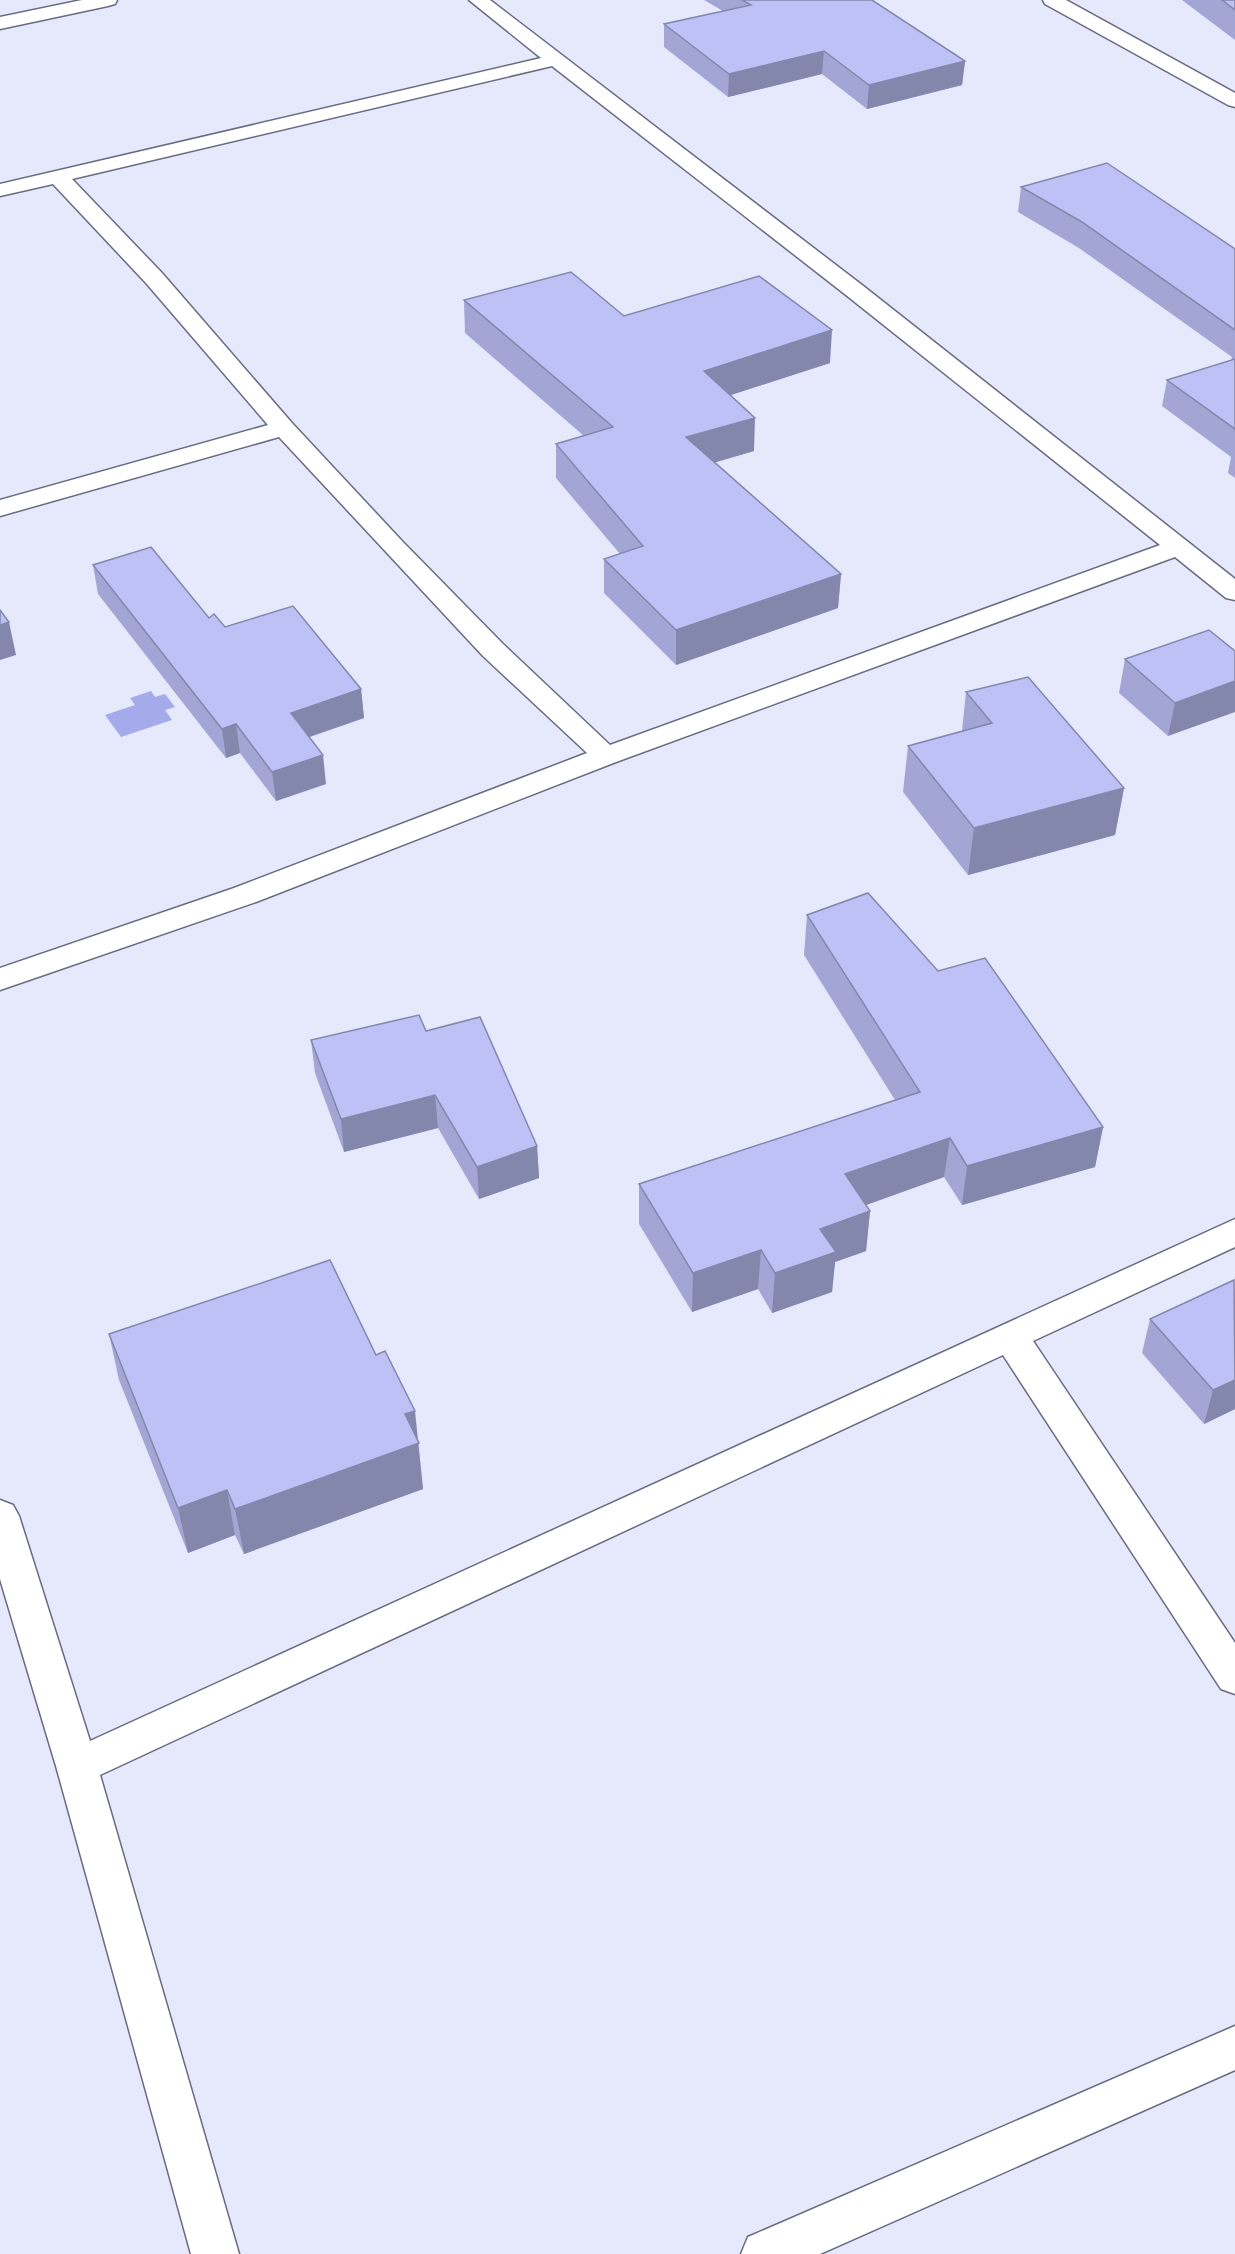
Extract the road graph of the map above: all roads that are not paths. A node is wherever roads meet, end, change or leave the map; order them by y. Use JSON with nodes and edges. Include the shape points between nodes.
{"nodes":[{"id":1,"x":108,"y":0,"type":"edge"},
{"id":2,"x":477,"y":0,"type":"edge"},
{"id":3,"x":1052,"y":0,"type":"edge"},
{"id":4,"x":0,"y":23,"type":"edge"},
{"id":5,"x":555,"y":60,"type":"junction"},
{"id":6,"x":1235,"y":101,"type":"edge"},
{"id":7,"x":58,"y":177,"type":"junction"},
{"id":8,"x":0,"y":190,"type":"edge"},
{"id":9,"x":284,"y":428,"type":"junction"},
{"id":10,"x":0,"y":508,"type":"edge"},
{"id":11,"x":1180,"y":547,"type":"junction"},
{"id":12,"x":1235,"y":592,"type":"edge"},
{"id":13,"x":606,"y":756,"type":"junction"},
{"id":14,"x":0,"y":979,"type":"edge"},
{"id":15,"x":1235,"y":1232,"type":"edge"},
{"id":16,"x":1010,"y":1336,"type":"junction"},
{"id":17,"x":0,"y":1516,"type":"edge"},
{"id":18,"x":1235,"y":1677,"type":"edge"},
{"id":19,"x":77,"y":1767,"type":"junction"},
{"id":20,"x":1235,"y":2048,"type":"edge"},
{"id":21,"x":215,"y":2254,"type":"edge"},
{"id":22,"x":765,"y":2254,"type":"edge"}],
"edges":[{"from":1,"to":4,"type":"street"},
{"from":2,"to":5,"type":"street"},
{"from":3,"to":6,"type":"street"},
{"from":5,"to":7,"type":"street"},
{"from":5,"to":11,"type":"street"},
{"from":7,"to":8,"type":"street"},
{"from":7,"to":9,"type":"street","via":[[154,278]]},
{"from":9,"to":10,"type":"street"},
{"from":9,"to":13,"type":"street","via":[[493,650]]},
{"from":11,"to":12,"type":"street"},
{"from":11,"to":13,"type":"street"},
{"from":13,"to":14,"type":"street","via":[[245,895]]},
{"from":15,"to":16,"type":"street"},
{"from":16,"to":18,"type":"street"},
{"from":16,"to":19,"type":"street"},
{"from":17,"to":19,"type":"street"},
{"from":19,"to":21,"type":"street"},
{"from":20,"to":22,"type":"street"}]}
